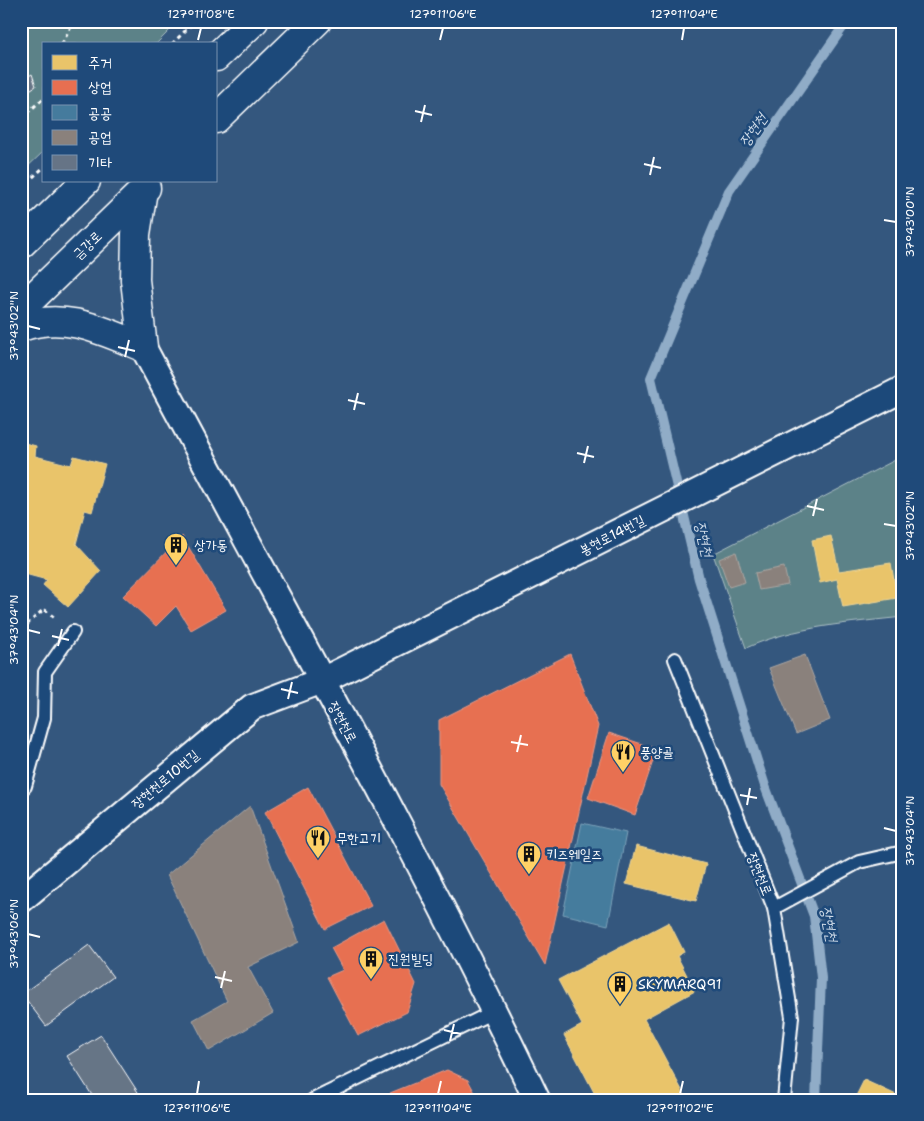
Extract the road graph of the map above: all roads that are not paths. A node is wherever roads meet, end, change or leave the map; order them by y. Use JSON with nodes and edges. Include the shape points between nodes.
{"nodes":[{"id":1,"x":254,"y":21,"type":"edge"},
{"id":2,"x":317,"y":21,"type":"edge"},
{"id":3,"x":218,"y":55,"type":"edge"},
{"id":4,"x":218,"y":117,"type":"edge"},
{"id":5,"x":85,"y":182,"type":"edge"},
{"id":6,"x":148,"y":186,"type":"edge"},
{"id":7,"x":21,"y":244,"type":"edge"},
{"id":8,"x":21,"y":309,"type":"edge"},
{"id":9,"x":21,"y":327,"type":"edge"},
{"id":10,"x":143,"y":347,"type":"junction"},
{"id":11,"x":903,"y":389,"type":"edge"},
{"id":12,"x":73,"y":632,"type":"road end"},
{"id":13,"x":675,"y":659,"type":"dead end"},
{"id":14,"x":322,"y":681,"type":"junction"},
{"id":15,"x":21,"y":790,"type":"edge"},
{"id":16,"x":903,"y":852,"type":"edge"},
{"id":17,"x":21,"y":900,"type":"edge"},
{"id":18,"x":774,"y":908,"type":"junction"},
{"id":19,"x":495,"y":1011,"type":"junction"},
{"id":20,"x":313,"y":1100,"type":"edge"},
{"id":21,"x":537,"y":1100,"type":"edge"},
{"id":22,"x":784,"y":1100,"type":"edge"}],
"edges":[{"from":1,"to":3,"type":"main road"},
{"from":2,"to":4,"type":"main road"},
{"from":5,"to":7,"type":"main road"},
{"from":6,"to":8,"type":"main road","name":"금강로"},
{"from":6,"to":10,"type":"main road","via":[[136,234],[135,280]]},
{"from":9,"to":10,"type":"main road","via":[[37,321],[79,322]]},
{"from":10,"to":14,"type":"street","name":"장현천로"},
{"from":11,"to":14,"type":"street","name":"봉현로14번길"},
{"from":12,"to":15,"type":"lane","via":[[45,672],[44,718]]},
{"from":13,"to":18,"type":"lane","name":"장현천로"},
{"from":14,"to":17,"type":"street","name":"장현천로10번길","via":[[252,706]]},
{"from":14,"to":19,"type":"street","name":"장현천로"},
{"from":16,"to":18,"type":"lane","via":[[859,862]]},
{"from":18,"to":22,"type":"lane","name":"장현천로","via":[[792,1017]]},
{"from":19,"to":20,"type":"lane"},
{"from":19,"to":21,"type":"street","name":"장현천로"}]}
